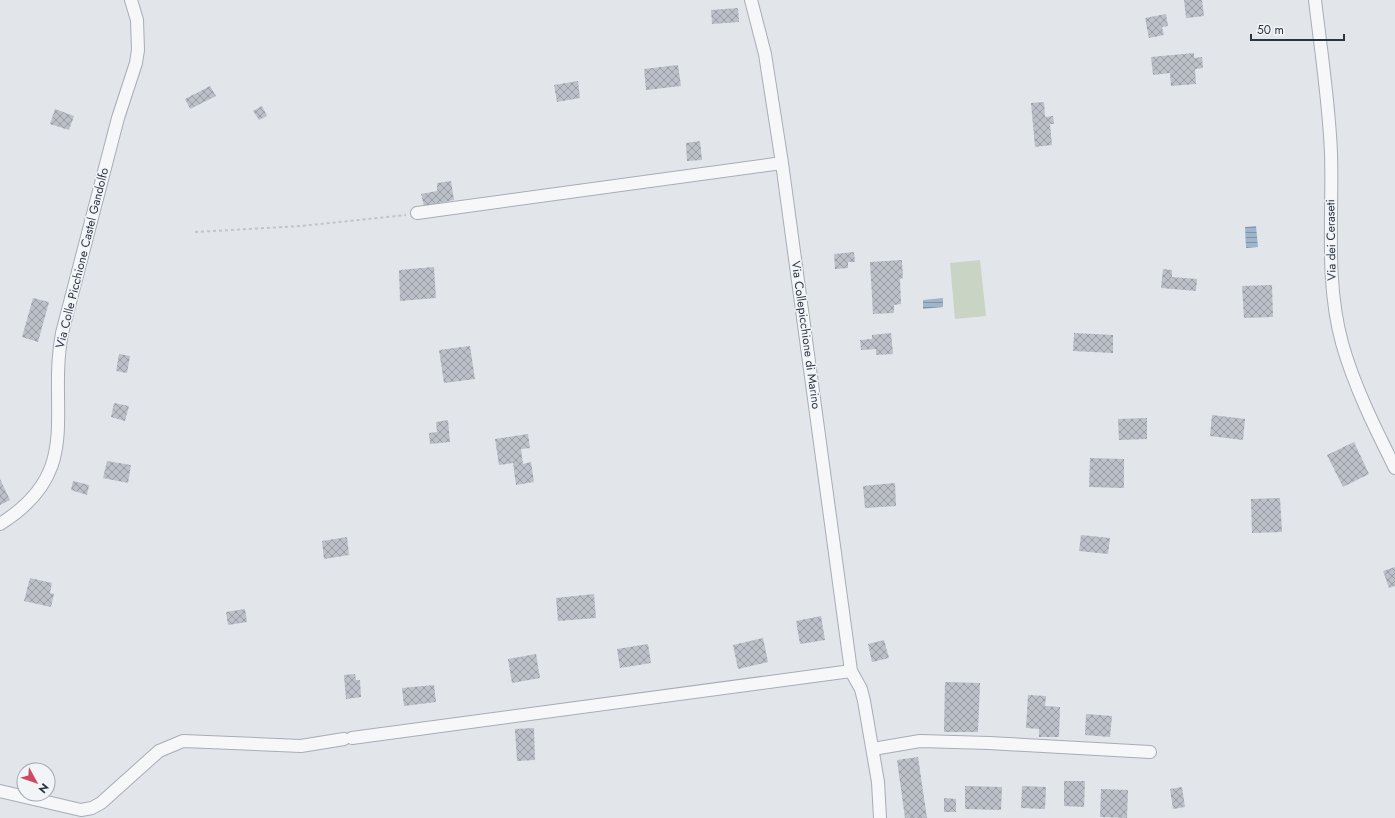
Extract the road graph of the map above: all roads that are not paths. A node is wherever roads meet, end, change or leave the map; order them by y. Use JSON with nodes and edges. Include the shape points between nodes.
{"nodes":[{"id":1,"x":131,"y":0,"type":"edge"},
{"id":2,"x":752,"y":0,"type":"edge"},
{"id":3,"x":1315,"y":0,"type":"edge"},
{"id":4,"x":782,"y":163,"type":"junction"},
{"id":5,"x":417,"y":213,"type":"road end"},
{"id":6,"x":1395,"y":468,"type":"edge"},
{"id":7,"x":0,"y":524,"type":"edge"},
{"id":8,"x":851,"y":671,"type":"junction"},
{"id":9,"x":873,"y":749,"type":"junction"},
{"id":10,"x":1150,"y":752,"type":"dead end"},
{"id":11,"x":0,"y":791,"type":"edge"},
{"id":12,"x":880,"y":818,"type":"edge"}],
"edges":[{"from":1,"to":7,"type":"street","name":"Via Colle Picchione Castel Gandolfo","via":[[137,20],[137,57],[118,118],[62,333],[57,370],[59,428],[55,458],[36,495],[22,509]]},
{"from":2,"to":4,"type":"street","name":"Via Collepicchione di Marino","via":[[765,54]]},
{"from":3,"to":6,"type":"street","name":"Via dei Ceraseti","via":[[1330,133],[1330,247],[1337,322],[1355,383]]},
{"from":4,"to":5,"type":"street"},
{"from":4,"to":8,"type":"street","name":"Via Collepicchione di Marino"},
{"from":8,"to":9,"type":"street","via":[[861,689]]},
{"from":8,"to":11,"type":"street","via":[[301,746],[183,741],[159,751],[102,803],[81,810]]},
{"from":9,"to":10,"type":"street","via":[[920,741]]},
{"from":9,"to":12,"type":"street"}]}
